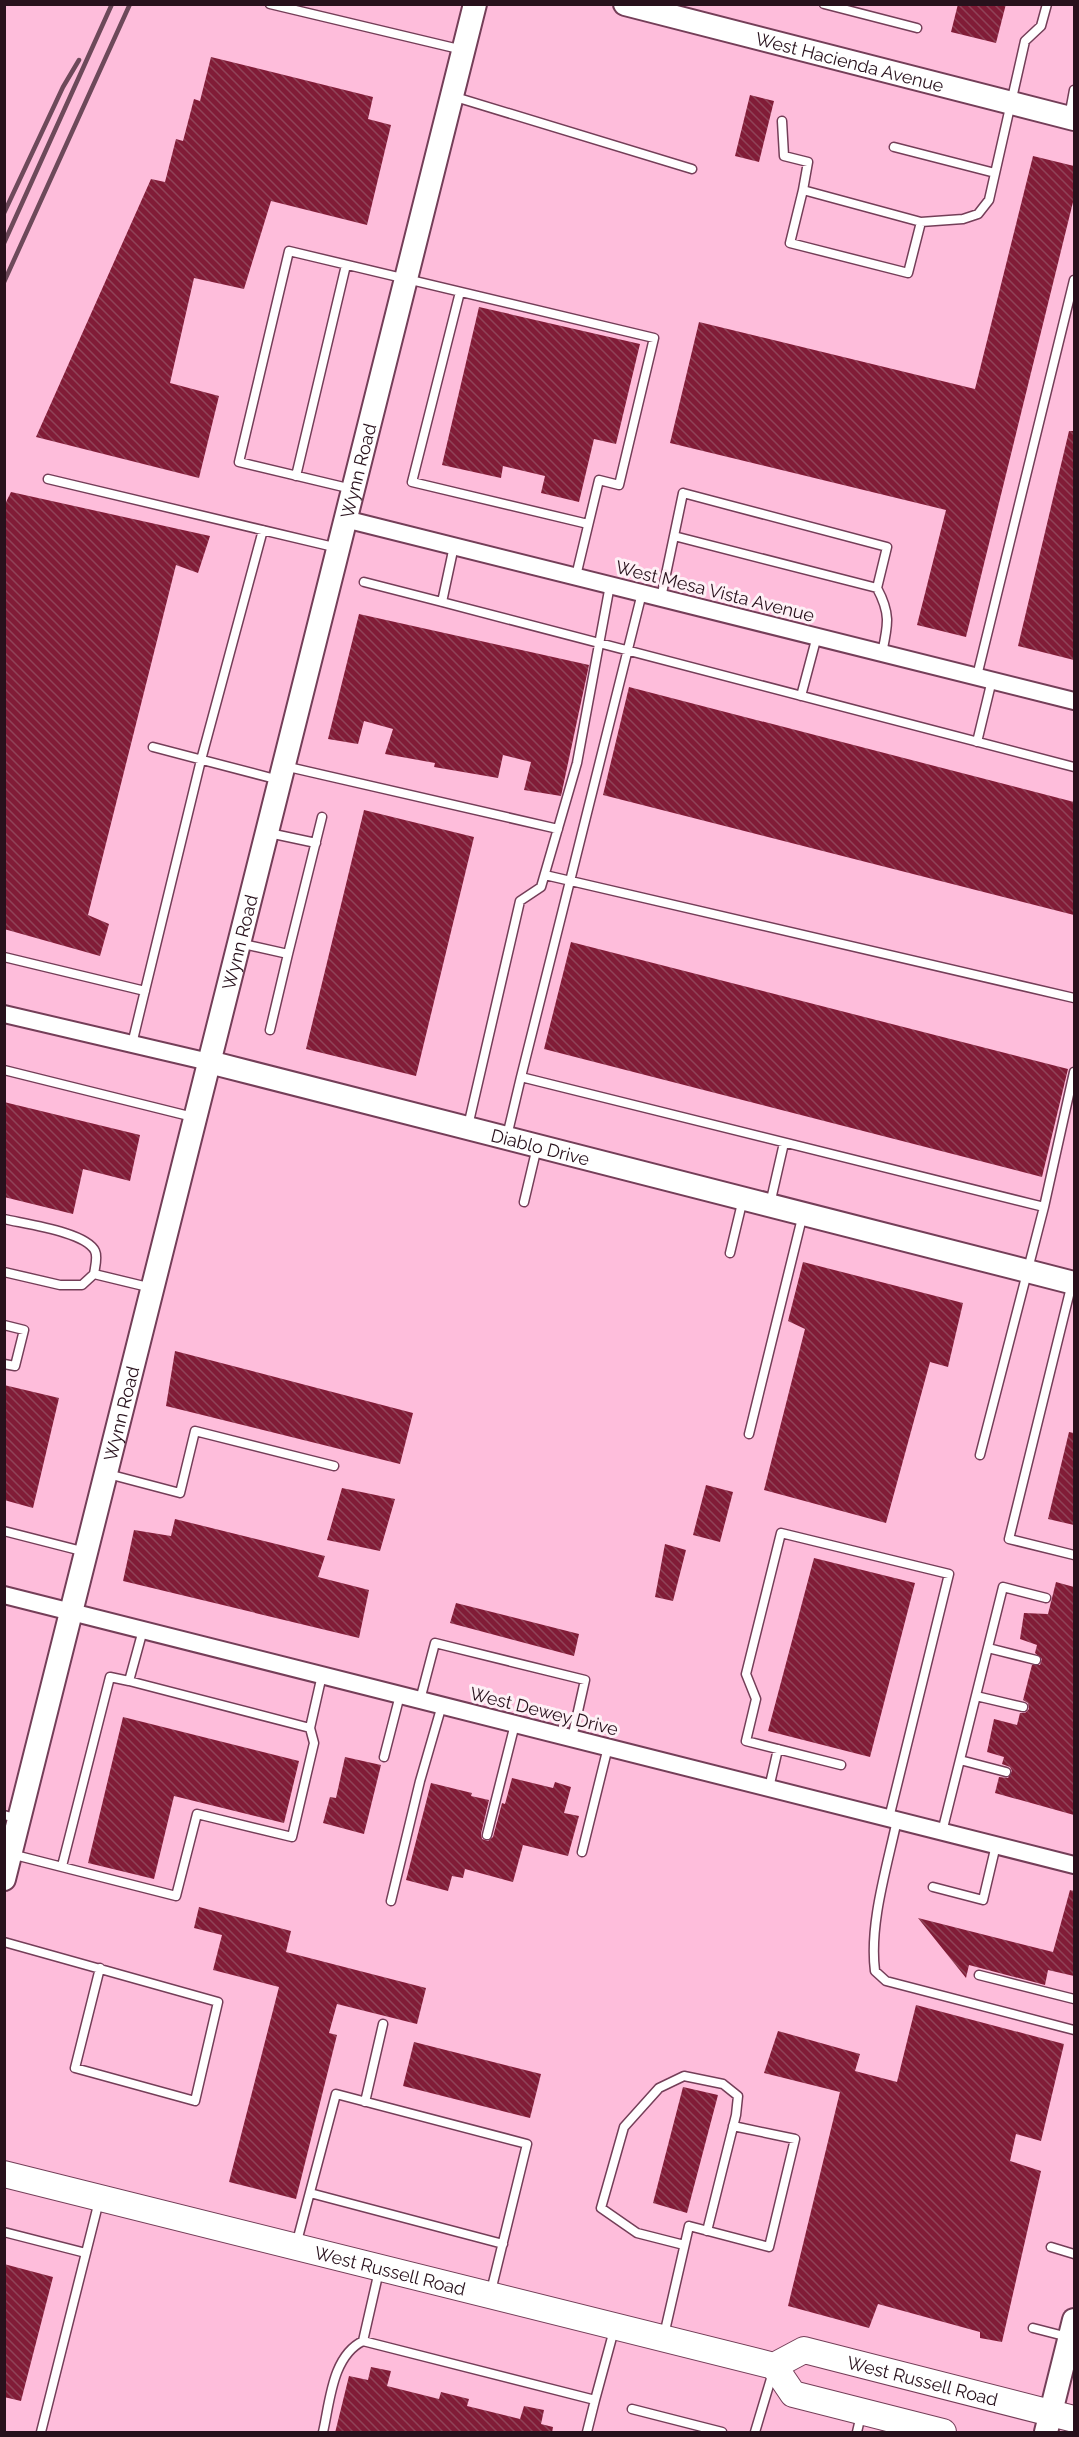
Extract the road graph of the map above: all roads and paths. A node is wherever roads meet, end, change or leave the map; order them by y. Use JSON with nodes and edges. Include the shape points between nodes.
{"nodes":[{"id":1,"x":270,"y":4,"type":"edge"},
{"id":2,"x":475,"y":4,"type":"edge"},
{"id":3,"x":625,"y":4,"type":"edge"},
{"id":4,"x":824,"y":4,"type":"edge"},
{"id":5,"x":1047,"y":4,"type":"edge"},
{"id":6,"x":839,"y":6,"type":"edge"},
{"id":7,"x":917,"y":28,"type":"dead end"},
{"id":8,"x":463,"y":50,"type":"junction"},
{"id":9,"x":1074,"y":90,"type":"edge"},
{"id":10,"x":452,"y":96,"type":"junction"},
{"id":11,"x":1012,"y":103,"type":"junction"},
{"id":12,"x":1072,"y":118,"type":"edge"},
{"id":13,"x":782,"y":121,"type":"dead end"},
{"id":14,"x":894,"y":147,"type":"dead end"},
{"id":15,"x":692,"y":168,"type":"dead end"},
{"id":16,"x":994,"y":174,"type":"junction"},
{"id":17,"x":802,"y":190,"type":"junction"},
{"id":18,"x":921,"y":222,"type":"junction"},
{"id":19,"x":346,"y":264,"type":"junction"},
{"id":20,"x":406,"y":279,"type":"junction"},
{"id":21,"x":1074,"y":280,"type":"edge"},
{"id":22,"x":460,"y":292,"type":"junction"},
{"id":23,"x":296,"y":476,"type":"junction"},
{"id":24,"x":48,"y":479,"type":"dead end"},
{"id":25,"x":353,"y":489,"type":"junction"},
{"id":26,"x":345,"y":519,"type":"junction"},
{"id":27,"x":588,"y":524,"type":"junction"},
{"id":28,"x":263,"y":530,"type":"junction"},
{"id":29,"x":674,"y":536,"type":"junction"},
{"id":30,"x":454,"y":546,"type":"junction"},
{"id":31,"x":338,"y":548,"type":"junction"},
{"id":32,"x":576,"y":576,"type":"junction"},
{"id":33,"x":364,"y":582,"type":"dead end"},
{"id":34,"x":610,"y":585,"type":"junction"},
{"id":35,"x":876,"y":588,"type":"junction"},
{"id":36,"x":642,"y":593,"type":"junction"},
{"id":37,"x":661,"y":598,"type":"junction"},
{"id":38,"x":442,"y":602,"type":"junction"},
{"id":39,"x":817,"y":636,"type":"junction"},
{"id":40,"x":599,"y":643,"type":"junction"},
{"id":41,"x":629,"y":651,"type":"junction"},
{"id":42,"x":882,"y":653,"type":"junction"},
{"id":43,"x":985,"y":678,"type":"junction"},
{"id":44,"x":801,"y":696,"type":"junction"},
{"id":45,"x":1074,"y":701,"type":"edge"},
{"id":46,"x":977,"y":742,"type":"junction"},
{"id":47,"x":153,"y":747,"type":"dead end"},
{"id":48,"x":201,"y":760,"type":"junction"},
{"id":49,"x":1074,"y":767,"type":"edge"},
{"id":50,"x":282,"y":773,"type":"junction"},
{"id":51,"x":322,"y":817,"type":"dead end"},
{"id":52,"x":558,"y":829,"type":"junction"},
{"id":53,"x":266,"y":833,"type":"junction"},
{"id":54,"x":316,"y":843,"type":"junction"},
{"id":55,"x":545,"y":874,"type":"junction"},
{"id":56,"x":570,"y":880,"type":"junction"},
{"id":57,"x":239,"y":942,"type":"junction"},
{"id":58,"x":288,"y":954,"type":"junction"},
{"id":59,"x":4,"y":957,"type":"edge"},
{"id":60,"x":145,"y":991,"type":"junction"},
{"id":61,"x":1074,"y":998,"type":"edge"},
{"id":62,"x":4,"y":1014,"type":"edge"},
{"id":63,"x":270,"y":1030,"type":"dead end"},
{"id":64,"x":132,"y":1044,"type":"junction"},
{"id":65,"x":209,"y":1062,"type":"junction"},
{"id":66,"x":4,"y":1070,"type":"edge"},
{"id":67,"x":1074,"y":1072,"type":"edge"},
{"id":68,"x":521,"y":1077,"type":"junction"},
{"id":69,"x":195,"y":1117,"type":"junction"},
{"id":70,"x":467,"y":1130,"type":"junction"},
{"id":71,"x":507,"y":1140,"type":"junction"},
{"id":72,"x":784,"y":1143,"type":"junction"},
{"id":73,"x":537,"y":1147,"type":"junction"},
{"id":74,"x":743,"y":1199,"type":"junction"},
{"id":75,"x":524,"y":1202,"type":"dead end"},
{"id":76,"x":769,"y":1205,"type":"junction"},
{"id":77,"x":1044,"y":1207,"type":"junction"},
{"id":78,"x":804,"y":1213,"type":"junction"},
{"id":79,"x":4,"y":1219,"type":"edge"},
{"id":80,"x":730,"y":1253,"type":"dead end"},
{"id":81,"x":1028,"y":1271,"type":"junction"},
{"id":82,"x":4,"y":1272,"type":"edge"},
{"id":83,"x":94,"y":1274,"type":"junction"},
{"id":84,"x":1073,"y":1283,"type":"edge"},
{"id":85,"x":152,"y":1288,"type":"junction"},
{"id":86,"x":4,"y":1325,"type":"edge"},
{"id":87,"x":4,"y":1364,"type":"edge"},
{"id":88,"x":748,"y":1434,"type":"dead end"},
{"id":89,"x":980,"y":1455,"type":"dead end"},
{"id":90,"x":334,"y":1466,"type":"dead end"},
{"id":91,"x":106,"y":1474,"type":"junction"},
{"id":92,"x":4,"y":1532,"type":"edge"},
{"id":93,"x":86,"y":1552,"type":"junction"},
{"id":94,"x":1074,"y":1555,"type":"edge"},
{"id":95,"x":4,"y":1594,"type":"edge"},
{"id":96,"x":1046,"y":1598,"type":"dead end"},
{"id":97,"x":71,"y":1612,"type":"junction"},
{"id":98,"x":142,"y":1630,"type":"junction"},
{"id":99,"x":988,"y":1648,"type":"junction"},
{"id":100,"x":1036,"y":1660,"type":"dead end"},
{"id":101,"x":322,"y":1675,"type":"junction"},
{"id":102,"x":129,"y":1681,"type":"junction"},
{"id":103,"x":400,"y":1695,"type":"junction"},
{"id":104,"x":976,"y":1695,"type":"junction"},
{"id":105,"x":420,"y":1700,"type":"junction"},
{"id":106,"x":442,"y":1705,"type":"junction"},
{"id":107,"x":1023,"y":1707,"type":"dead end"},
{"id":108,"x":515,"y":1724,"type":"junction"},
{"id":109,"x":310,"y":1728,"type":"junction"},
{"id":110,"x":572,"y":1738,"type":"junction"},
{"id":111,"x":608,"y":1747,"type":"junction"},
{"id":112,"x":778,"y":1749,"type":"junction"},
{"id":113,"x":384,"y":1757,"type":"dead end"},
{"id":114,"x":960,"y":1760,"type":"junction"},
{"id":115,"x":841,"y":1765,"type":"dead end"},
{"id":116,"x":1006,"y":1772,"type":"dead end"},
{"id":117,"x":769,"y":1788,"type":"junction"},
{"id":118,"x":12,"y":1817,"type":"edge"},
{"id":119,"x":893,"y":1819,"type":"junction"},
{"id":120,"x":942,"y":1832,"type":"junction"},
{"id":121,"x":487,"y":1835,"type":"dead end"},
{"id":122,"x":996,"y":1845,"type":"junction"},
{"id":123,"x":582,"y":1852,"type":"dead end"},
{"id":124,"x":11,"y":1854,"type":"junction"},
{"id":125,"x":1074,"y":1865,"type":"edge"},
{"id":126,"x":62,"y":1866,"type":"junction"},
{"id":127,"x":4,"y":1879,"type":"edge"},
{"id":128,"x":933,"y":1887,"type":"dead end"},
{"id":129,"x":391,"y":1900,"type":"dead end"},
{"id":130,"x":4,"y":1941,"type":"edge"},
{"id":131,"x":100,"y":1968,"type":"junction"},
{"id":132,"x":979,"y":1975,"type":"dead end"},
{"id":133,"x":1074,"y":1999,"type":"edge"},
{"id":134,"x":383,"y":2024,"type":"dead end"},
{"id":135,"x":1074,"y":2030,"type":"edge"},
{"id":136,"x":365,"y":2102,"type":"junction"},
{"id":137,"x":733,"y":2126,"type":"junction"},
{"id":138,"x":4,"y":2174,"type":"edge"},
{"id":139,"x":310,"y":2193,"type":"junction"},
{"id":140,"x":100,"y":2197,"type":"junction"},
{"id":141,"x":707,"y":2231,"type":"junction"},
{"id":142,"x":4,"y":2232,"type":"edge"},
{"id":143,"x":503,"y":2244,"type":"junction"},
{"id":144,"x":684,"y":2245,"type":"junction"},
{"id":145,"x":296,"y":2246,"type":"junction"},
{"id":146,"x":1052,"y":2247,"type":"dead end"},
{"id":147,"x":87,"y":2253,"type":"junction"},
{"id":148,"x":1074,"y":2254,"type":"edge"},
{"id":149,"x":380,"y":2267,"type":"junction"},
{"id":150,"x":490,"y":2295,"type":"junction"},
{"id":151,"x":615,"y":2326,"type":"junction"},
{"id":152,"x":1034,"y":2328,"type":"dead end"},
{"id":153,"x":1072,"y":2329,"type":"edge"},
{"id":154,"x":663,"y":2338,"type":"junction"},
{"id":155,"x":363,"y":2341,"type":"junction"},
{"id":156,"x":774,"y":2366,"type":"junction"},
{"id":157,"x":595,"y":2400,"type":"junction"},
{"id":158,"x":632,"y":2409,"type":"dead end"},
{"id":159,"x":860,"y":2422,"type":"edge"},
{"id":160,"x":1057,"y":2422,"type":"edge"},
{"id":161,"x":41,"y":2433,"type":"edge"},
{"id":162,"x":323,"y":2433,"type":"edge"},
{"id":163,"x":587,"y":2433,"type":"edge"},
{"id":164,"x":722,"y":2433,"type":"edge"},
{"id":165,"x":755,"y":2433,"type":"edge"},
{"id":166,"x":944,"y":2433,"type":"edge"}],
"edges":[{"from":1,"to":8,"type":"lane"},
{"from":2,"to":8,"type":"street","name":"Wynn Road"},
{"from":3,"to":11,"type":"street","name":"West Hacienda Avenue"},
{"from":4,"to":6,"type":"lane"},
{"from":5,"to":11,"type":"lane","via":[[1041,26],[1025,41]]},
{"from":6,"to":7,"type":"lane"},
{"from":8,"to":10,"type":"street","name":"Wynn Road"},
{"from":9,"to":12,"type":"lane"},
{"from":10,"to":15,"type":"lane"},
{"from":10,"to":20,"type":"street","name":"Wynn Road"},
{"from":11,"to":12,"type":"street","name":"West Hacienda Avenue"},
{"from":11,"to":16,"type":"lane"},
{"from":13,"to":17,"type":"lane","via":[[784,156],[808,162]]},
{"from":14,"to":16,"type":"lane"},
{"from":16,"to":18,"type":"lane","via":[[989,200],[978,214]]},
{"from":17,"to":18,"type":"lane"},
{"from":17,"to":18,"type":"lane","via":[[790,243],[908,273]]},
{"from":19,"to":20,"type":"lane"},
{"from":19,"to":23,"type":"lane"},
{"from":19,"to":23,"type":"lane","via":[[289,251],[238,462]]},
{"from":20,"to":22,"type":"lane"},
{"from":20,"to":25,"type":"street","name":"Wynn Road"},
{"from":21,"to":43,"type":"lane"},
{"from":22,"to":27,"type":"lane","via":[[412,482]]},
{"from":22,"to":27,"type":"lane","via":[[654,338],[619,485],[599,480]]},
{"from":23,"to":25,"type":"lane"},
{"from":24,"to":28,"type":"lane"},
{"from":25,"to":26,"type":"street","name":"Wynn Road"},
{"from":26,"to":30,"type":"street","name":"West Mesa Vista Avenue"},
{"from":26,"to":31,"type":"street","name":"Wynn Road"},
{"from":27,"to":32,"type":"lane"},
{"from":28,"to":31,"type":"lane"},
{"from":28,"to":48,"type":"lane"},
{"from":29,"to":35,"type":"lane"},
{"from":29,"to":35,"type":"lane","via":[[683,493],[887,547]]},
{"from":29,"to":37,"type":"lane"},
{"from":30,"to":32,"type":"street","name":"West Mesa Vista Avenue"},
{"from":30,"to":38,"type":"lane"},
{"from":31,"to":50,"type":"street","name":"Wynn Road"},
{"from":32,"to":34,"type":"street","name":"West Mesa Vista Avenue"},
{"from":33,"to":38,"type":"lane"},
{"from":34,"to":36,"type":"street","name":"West Mesa Vista Avenue"},
{"from":34,"to":40,"type":"lane"},
{"from":35,"to":42,"type":"lane","via":[[886,605]]},
{"from":36,"to":37,"type":"street","name":"West Mesa Vista Avenue"},
{"from":36,"to":41,"type":"lane"},
{"from":37,"to":39,"type":"street","name":"West Mesa Vista Avenue"},
{"from":38,"to":40,"type":"lane"},
{"from":39,"to":42,"type":"street","name":"West Mesa Vista Avenue"},
{"from":39,"to":44,"type":"lane"},
{"from":40,"to":41,"type":"lane"},
{"from":40,"to":52,"type":"lane","via":[[577,763]]},
{"from":41,"to":44,"type":"lane"},
{"from":41,"to":56,"type":"lane"},
{"from":42,"to":43,"type":"street","name":"West Mesa Vista Avenue"},
{"from":43,"to":45,"type":"street","name":"West Mesa Vista Avenue"},
{"from":43,"to":46,"type":"lane"},
{"from":44,"to":46,"type":"lane"},
{"from":46,"to":49,"type":"lane"},
{"from":47,"to":48,"type":"lane"},
{"from":48,"to":50,"type":"lane"},
{"from":48,"to":60,"type":"lane"},
{"from":50,"to":52,"type":"lane"},
{"from":50,"to":53,"type":"street","name":"Wynn Road"},
{"from":51,"to":54,"type":"lane"},
{"from":52,"to":55,"type":"lane"},
{"from":53,"to":54,"type":"lane"},
{"from":53,"to":57,"type":"street","name":"Wynn Road"},
{"from":54,"to":58,"type":"lane"},
{"from":55,"to":56,"type":"lane"},
{"from":55,"to":70,"type":"lane","via":[[541,887],[520,901]]},
{"from":56,"to":61,"type":"lane"},
{"from":56,"to":68,"type":"lane"},
{"from":57,"to":58,"type":"lane"},
{"from":57,"to":65,"type":"street","name":"Wynn Road"},
{"from":58,"to":63,"type":"lane"},
{"from":59,"to":60,"type":"lane"},
{"from":60,"to":64,"type":"lane"},
{"from":62,"to":64,"type":"street","name":"Diablo Drive"},
{"from":64,"to":65,"type":"street","name":"Diablo Drive"},
{"from":65,"to":69,"type":"street","name":"Wynn Road"},
{"from":65,"to":70,"type":"street","name":"Diablo Drive"},
{"from":66,"to":69,"type":"lane"},
{"from":67,"to":77,"type":"lane"},
{"from":68,"to":71,"type":"lane"},
{"from":68,"to":72,"type":"lane"},
{"from":69,"to":85,"type":"street","name":"Wynn Road"},
{"from":70,"to":71,"type":"street","name":"Diablo Drive"},
{"from":71,"to":73,"type":"street","name":"Diablo Drive"},
{"from":72,"to":76,"type":"lane"},
{"from":72,"to":77,"type":"lane"},
{"from":73,"to":74,"type":"street","name":"Diablo Drive"},
{"from":73,"to":75,"type":"lane"},
{"from":74,"to":76,"type":"street","name":"Diablo Drive"},
{"from":74,"to":80,"type":"lane"},
{"from":76,"to":78,"type":"street","name":"Diablo Drive"},
{"from":77,"to":81,"type":"lane"},
{"from":78,"to":81,"type":"street","name":"Diablo Drive"},
{"from":78,"to":88,"type":"lane"},
{"from":79,"to":83,"type":"lane","via":[[79,1237],[92,1245],[96,1254]]},
{"from":81,"to":84,"type":"street","name":"Diablo Drive"},
{"from":81,"to":89,"type":"lane"},
{"from":82,"to":83,"type":"lane","via":[[60,1285],[82,1284]]},
{"from":83,"to":85,"type":"lane"},
{"from":84,"to":94,"type":"lane","via":[[1009,1539]]},
{"from":85,"to":91,"type":"street","name":"Wynn Road"},
{"from":86,"to":87,"type":"lane","via":[[24,1330],[15,1366]]},
{"from":90,"to":91,"type":"lane","via":[[195,1431],[180,1493]]},
{"from":91,"to":93,"type":"street","name":"Wynn Road"},
{"from":92,"to":93,"type":"lane"},
{"from":93,"to":97,"type":"street","name":"Wynn Road"},
{"from":95,"to":97,"type":"street","name":"West Dewey Drive"},
{"from":96,"to":99,"type":"lane","via":[[1003,1587]]},
{"from":97,"to":98,"type":"street","name":"West Dewey Drive"},
{"from":97,"to":118,"type":"street","name":"Wynn Road"},
{"from":98,"to":101,"type":"street","name":"West Dewey Drive"},
{"from":98,"to":102,"type":"lane"},
{"from":99,"to":100,"type":"lane"},
{"from":99,"to":104,"type":"lane"},
{"from":101,"to":103,"type":"street","name":"West Dewey Drive"},
{"from":101,"to":109,"type":"lane"},
{"from":102,"to":109,"type":"lane"},
{"from":102,"to":126,"type":"lane","via":[[110,1677]]},
{"from":103,"to":105,"type":"street","name":"West Dewey Drive"},
{"from":103,"to":113,"type":"lane"},
{"from":104,"to":107,"type":"lane"},
{"from":104,"to":114,"type":"lane"},
{"from":105,"to":106,"type":"street","name":"West Dewey Drive"},
{"from":105,"to":110,"type":"lane","via":[[435,1643],[585,1680]]},
{"from":106,"to":108,"type":"street","name":"West Dewey Drive"},
{"from":106,"to":129,"type":"lane"},
{"from":108,"to":110,"type":"street","name":"West Dewey Drive"},
{"from":108,"to":121,"type":"lane"},
{"from":109,"to":126,"type":"lane","via":[[314,1743],[292,1837],[197,1814],[176,1896]]},
{"from":110,"to":111,"type":"street","name":"West Dewey Drive"},
{"from":111,"to":117,"type":"street","name":"West Dewey Drive"},
{"from":111,"to":123,"type":"lane"},
{"from":112,"to":115,"type":"lane"},
{"from":112,"to":117,"type":"lane"},
{"from":112,"to":119,"type":"lane","via":[[746,1741],[756,1699],[746,1674],[781,1533],[949,1574]]},
{"from":114,"to":116,"type":"lane"},
{"from":114,"to":120,"type":"lane"},
{"from":117,"to":119,"type":"street","name":"West Dewey Drive"},
{"from":118,"to":124,"type":"street","name":"Wynn Road"},
{"from":119,"to":120,"type":"street","name":"West Dewey Drive"},
{"from":119,"to":135,"type":"lane","via":[[873,1953],[875,1971],[886,1981]]},
{"from":120,"to":122,"type":"street","name":"West Dewey Drive"},
{"from":122,"to":125,"type":"street","name":"West Dewey Drive"},
{"from":122,"to":128,"type":"lane","via":[[983,1900]]},
{"from":124,"to":126,"type":"lane"},
{"from":124,"to":127,"type":"street","name":"Wynn Road"},
{"from":130,"to":131,"type":"lane"},
{"from":131,"to":131,"type":"lane","via":[[75,2068],[195,2101],[218,2002]]},
{"from":132,"to":133,"type":"lane"},
{"from":134,"to":136,"type":"lane"},
{"from":136,"to":139,"type":"lane","via":[[336,2094]]},
{"from":136,"to":143,"type":"lane","via":[[527,2144]]},
{"from":137,"to":141,"type":"lane"},
{"from":137,"to":141,"type":"lane","via":[[795,2139],[769,2247]]},
{"from":137,"to":144,"type":"lane","via":[[738,2096],[723,2084],[684,2076],[659,2088],[624,2127],[601,2208],[637,2233]]},
{"from":138,"to":140,"type":"main road","name":"West Russell Road"},
{"from":139,"to":143,"type":"lane"},
{"from":139,"to":145,"type":"lane"},
{"from":140,"to":145,"type":"main road","name":"West Russell Road"},
{"from":140,"to":147,"type":"lane"},
{"from":141,"to":144,"type":"lane","via":[[689,2226]]},
{"from":142,"to":147,"type":"lane"},
{"from":143,"to":150,"type":"lane"},
{"from":144,"to":154,"type":"lane"},
{"from":145,"to":149,"type":"main road","name":"West Russell Road"},
{"from":146,"to":148,"type":"lane"},
{"from":147,"to":161,"type":"lane"},
{"from":149,"to":150,"type":"main road","name":"West Russell Road"},
{"from":149,"to":155,"type":"lane"},
{"from":150,"to":151,"type":"main road","name":"West Russell Road"},
{"from":151,"to":154,"type":"main road","name":"West Russell Road"},
{"from":151,"to":157,"type":"lane"},
{"from":152,"to":153,"type":"lane"},
{"from":153,"to":160,"type":"street"},
{"from":154,"to":156,"type":"main road","name":"West Russell Road"},
{"from":155,"to":157,"type":"lane"},
{"from":155,"to":162,"type":"lane","via":[[351,2347],[338,2368]]},
{"from":156,"to":159,"type":"main road","via":[[793,2394]]},
{"from":156,"to":160,"type":"main road","name":"West Russell Road","via":[[804,2350]]},
{"from":156,"to":165,"type":"lane"},
{"from":157,"to":163,"type":"lane"},
{"from":158,"to":164,"type":"lane"},
{"from":159,"to":166,"type":"main road"}]}
